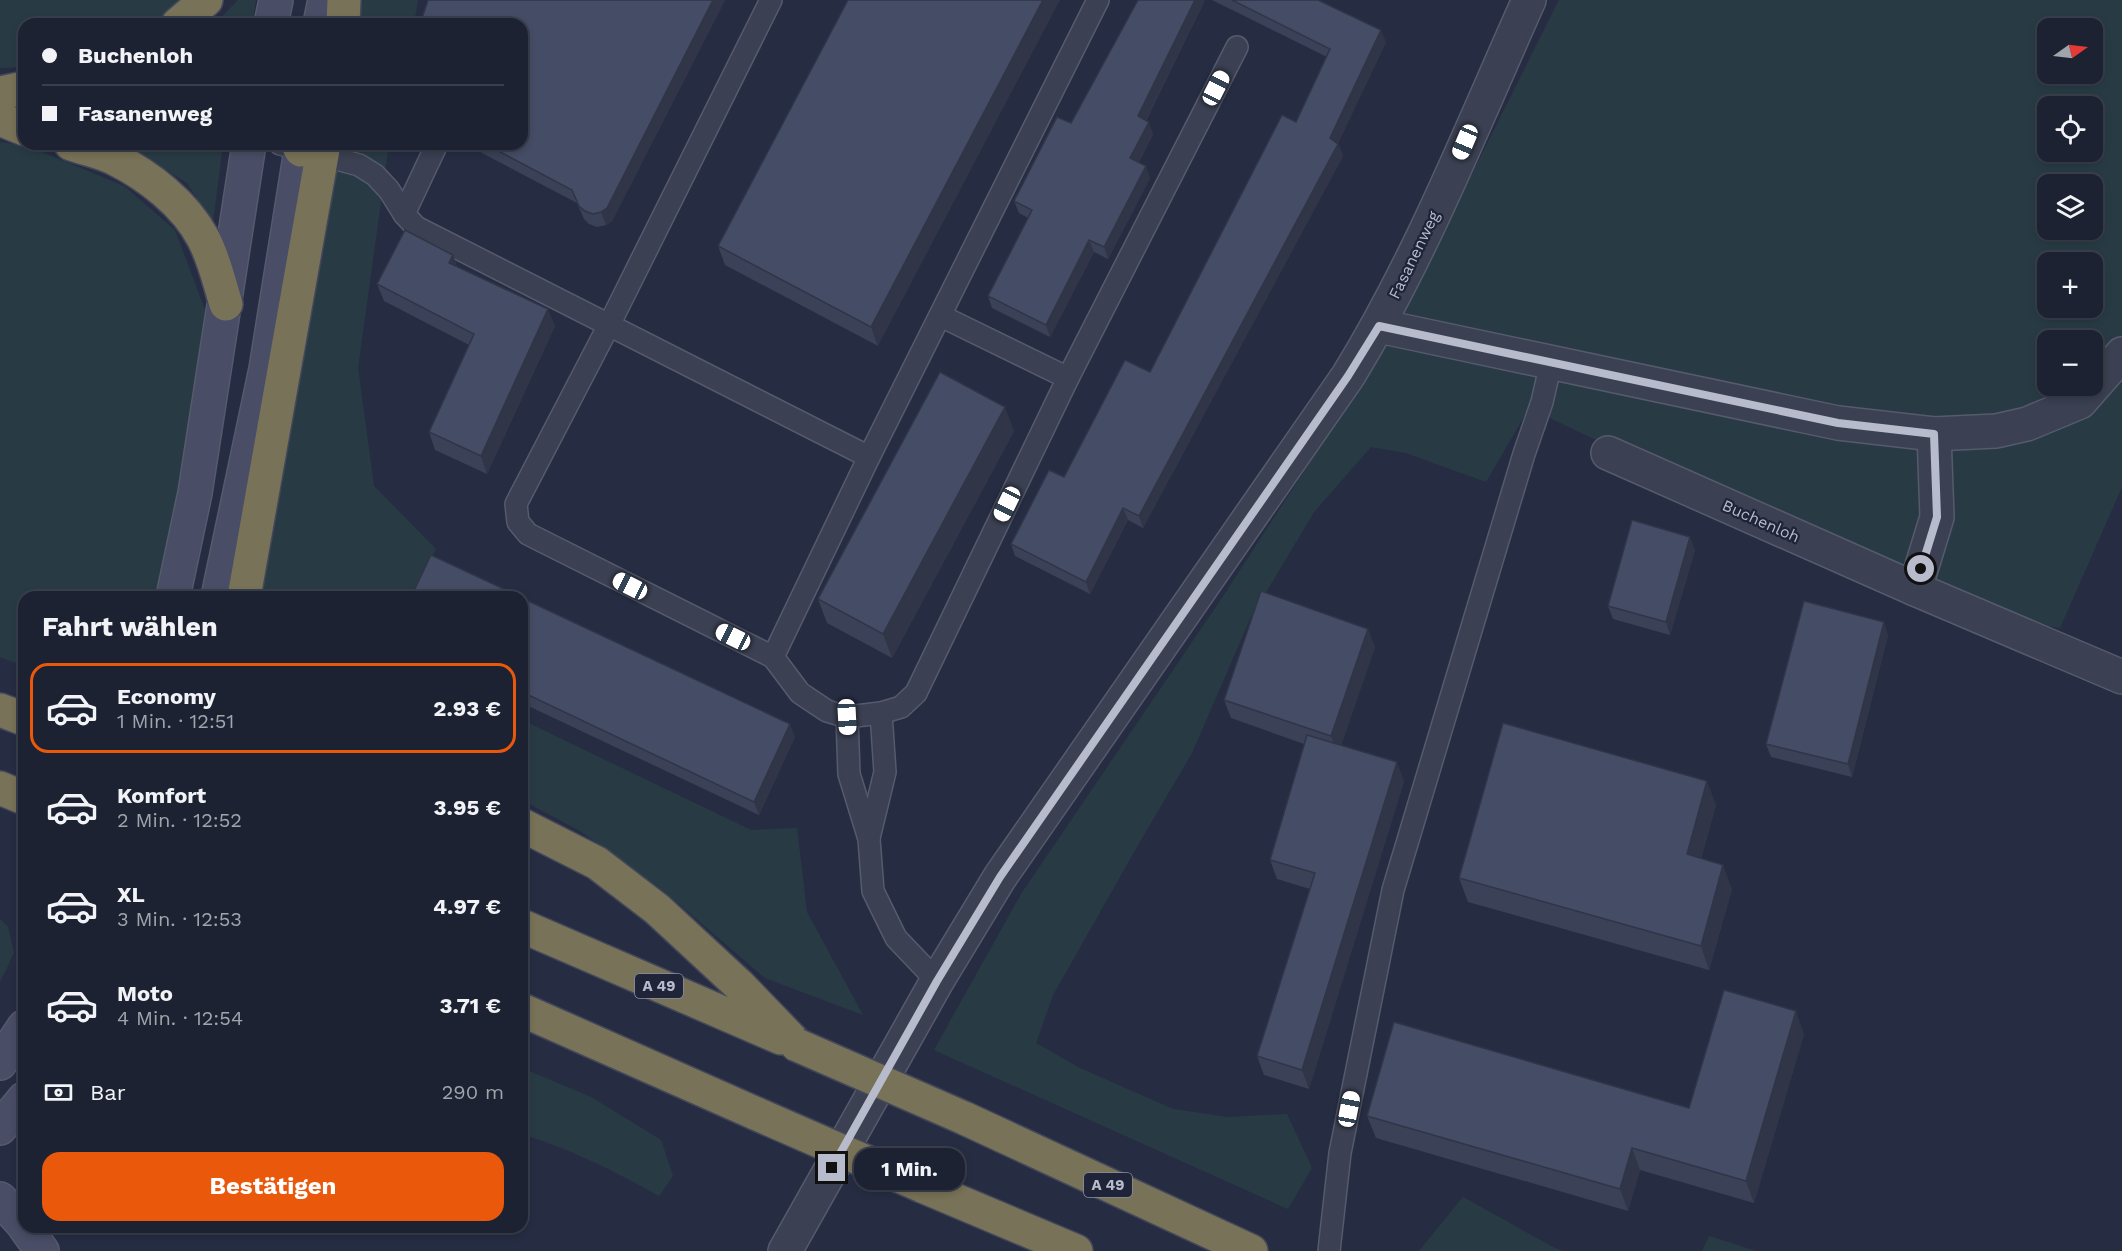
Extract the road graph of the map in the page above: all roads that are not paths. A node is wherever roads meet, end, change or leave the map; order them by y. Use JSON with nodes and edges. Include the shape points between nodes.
{"nodes":[{"id":1,"x":206,"y":0,"type":"edge"},
{"id":2,"x":276,"y":0,"type":"edge"},
{"id":3,"x":325,"y":0,"type":"edge"},
{"id":4,"x":344,"y":0,"type":"edge"},
{"id":5,"x":771,"y":0,"type":"edge"},
{"id":6,"x":1098,"y":0,"type":"edge"},
{"id":7,"x":1529,"y":0,"type":"edge"},
{"id":8,"x":185,"y":18,"type":"edge"},
{"id":9,"x":272,"y":18,"type":"edge"},
{"id":10,"x":321,"y":18,"type":"edge"},
{"id":11,"x":342,"y":18,"type":"edge"},
{"id":12,"x":1237,"y":47,"type":"dead end"},
{"id":13,"x":18,"y":89,"type":"edge"},
{"id":14,"x":0,"y":93,"type":"edge"},
{"id":15,"x":0,"y":119,"type":"edge"},
{"id":16,"x":18,"y":126,"type":"edge"},
{"id":17,"x":89,"y":150,"type":"edge"},
{"id":18,"x":248,"y":150,"type":"edge"},
{"id":19,"x":303,"y":150,"type":"edge"},
{"id":20,"x":304,"y":150,"type":"edge"},
{"id":21,"x":313,"y":150,"type":"edge"},
{"id":22,"x":434,"y":150,"type":"edge"},
{"id":23,"x":404,"y":213,"type":"junction"},
{"id":24,"x":225,"y":304,"type":"junction"},
{"id":25,"x":941,"y":316,"type":"junction"},
{"id":26,"x":609,"y":325,"type":"junction"},
{"id":27,"x":1379,"y":326,"type":"junction"},
{"id":28,"x":2122,"y":354,"type":"edge"},
{"id":29,"x":1551,"y":363,"type":"junction"},
{"id":30,"x":1068,"y":378,"type":"junction"},
{"id":31,"x":1934,"y":434,"type":"junction"},
{"id":32,"x":1608,"y":453,"type":"dead end"},
{"id":33,"x":869,"y":457,"type":"junction"},
{"id":34,"x":1915,"y":589,"type":"junction"},
{"id":35,"x":174,"y":591,"type":"edge"},
{"id":36,"x":219,"y":591,"type":"edge"},
{"id":37,"x":245,"y":591,"type":"edge"},
{"id":38,"x":773,"y":657,"type":"junction"},
{"id":39,"x":2122,"y":677,"type":"edge"},
{"id":40,"x":0,"y":710,"type":"edge"},
{"id":41,"x":881,"y":713,"type":"junction"},
{"id":42,"x":18,"y":717,"type":"edge"},
{"id":43,"x":847,"y":717,"type":"junction"},
{"id":44,"x":0,"y":788,"type":"edge"},
{"id":45,"x":18,"y":796,"type":"edge"},
{"id":46,"x":528,"y":828,"type":"edge"},
{"id":47,"x":869,"y":839,"type":"junction"},
{"id":48,"x":528,"y":929,"type":"edge"},
{"id":49,"x":937,"y":981,"type":"junction"},
{"id":50,"x":528,"y":1013,"type":"edge"},
{"id":51,"x":18,"y":1036,"type":"edge"},
{"id":52,"x":797,"y":1045,"type":"junction"},
{"id":53,"x":0,"y":1063,"type":"edge"},
{"id":54,"x":18,"y":1106,"type":"edge"},
{"id":55,"x":0,"y":1128,"type":"edge"},
{"id":56,"x":0,"y":1199,"type":"edge"},
{"id":57,"x":18,"y":1218,"type":"edge"},
{"id":58,"x":30,"y":1233,"type":"edge"},
{"id":59,"x":52,"y":1233,"type":"edge"},
{"id":60,"x":42,"y":1251,"type":"edge"},
{"id":61,"x":56,"y":1251,"type":"edge"},
{"id":62,"x":785,"y":1251,"type":"edge"},
{"id":63,"x":1076,"y":1251,"type":"edge"},
{"id":64,"x":1251,"y":1251,"type":"edge"},
{"id":65,"x":1329,"y":1251,"type":"edge"}],
"edges":[{"from":1,"to":8,"type":"highway"},
{"from":2,"to":9,"type":"main road"},
{"from":3,"to":10,"type":"main road"},
{"from":4,"to":11,"type":"highway"},
{"from":5,"to":26,"type":"lane"},
{"from":6,"to":25,"type":"lane"},
{"from":7,"to":27,"type":"street","name":"Fasanenweg"},
{"from":12,"to":30,"type":"lane"},
{"from":13,"to":14,"type":"highway"},
{"from":15,"to":16,"type":"highway"},
{"from":17,"to":24,"type":"highway","via":[[114,158],[157,185],[186,213],[203,237]]},
{"from":18,"to":24,"type":"main road"},
{"from":19,"to":36,"type":"main road","via":[[266,369]]},
{"from":20,"to":37,"type":"highway"},
{"from":21,"to":23,"type":"lane","via":[[359,165],[375,175]]},
{"from":22,"to":23,"type":"lane"},
{"from":23,"to":26,"type":"lane","via":[[416,226]]},
{"from":24,"to":35,"type":"main road","via":[[195,493]]},
{"from":25,"to":30,"type":"lane"},
{"from":25,"to":33,"type":"lane"},
{"from":26,"to":33,"type":"lane"},
{"from":26,"to":38,"type":"lane","via":[[516,504],[518,522],[528,534]]},
{"from":27,"to":29,"type":"street"},
{"from":27,"to":49,"type":"street","name":"Fasanenweg","via":[[1000,877]]},
{"from":28,"to":31,"type":"street","via":[[2080,402],[2027,424],[1996,431]]},
{"from":29,"to":31,"type":"street","via":[[1838,423]]},
{"from":29,"to":65,"type":"lane","via":[[1393,890],[1340,1153]]},
{"from":30,"to":41,"type":"lane","via":[[916,693],[901,707]]},
{"from":31,"to":34,"type":"street","via":[[1937,517]]},
{"from":32,"to":34,"type":"street","name":"Buchenloh"},
{"from":33,"to":38,"type":"lane"},
{"from":34,"to":39,"type":"street","name":"Buchenloh"},
{"from":38,"to":43,"type":"lane","via":[[800,693],[827,711]]},
{"from":40,"to":42,"type":"highway"},
{"from":41,"to":43,"type":"lane"},
{"from":41,"to":47,"type":"lane","via":[[885,772]]},
{"from":43,"to":47,"type":"lane","via":[[849,774]]},
{"from":44,"to":45,"type":"highway"},
{"from":46,"to":52,"type":"highway","via":[[597,863],[657,909]]},
{"from":47,"to":49,"type":"lane","via":[[873,891],[896,938]]},
{"from":48,"to":52,"type":"highway","number":"A 49"},
{"from":49,"to":62,"type":"street","name":"Fasanenweg"},
{"from":50,"to":63,"type":"highway","bridge":true},
{"from":51,"to":53,"type":"main road"},
{"from":52,"to":64,"type":"highway","number":"A 49","bridge":true},
{"from":54,"to":55,"type":"main road"},
{"from":56,"to":57,"type":"main road"},
{"from":58,"to":60,"type":"main road"},
{"from":59,"to":61,"type":"main road"}]}
